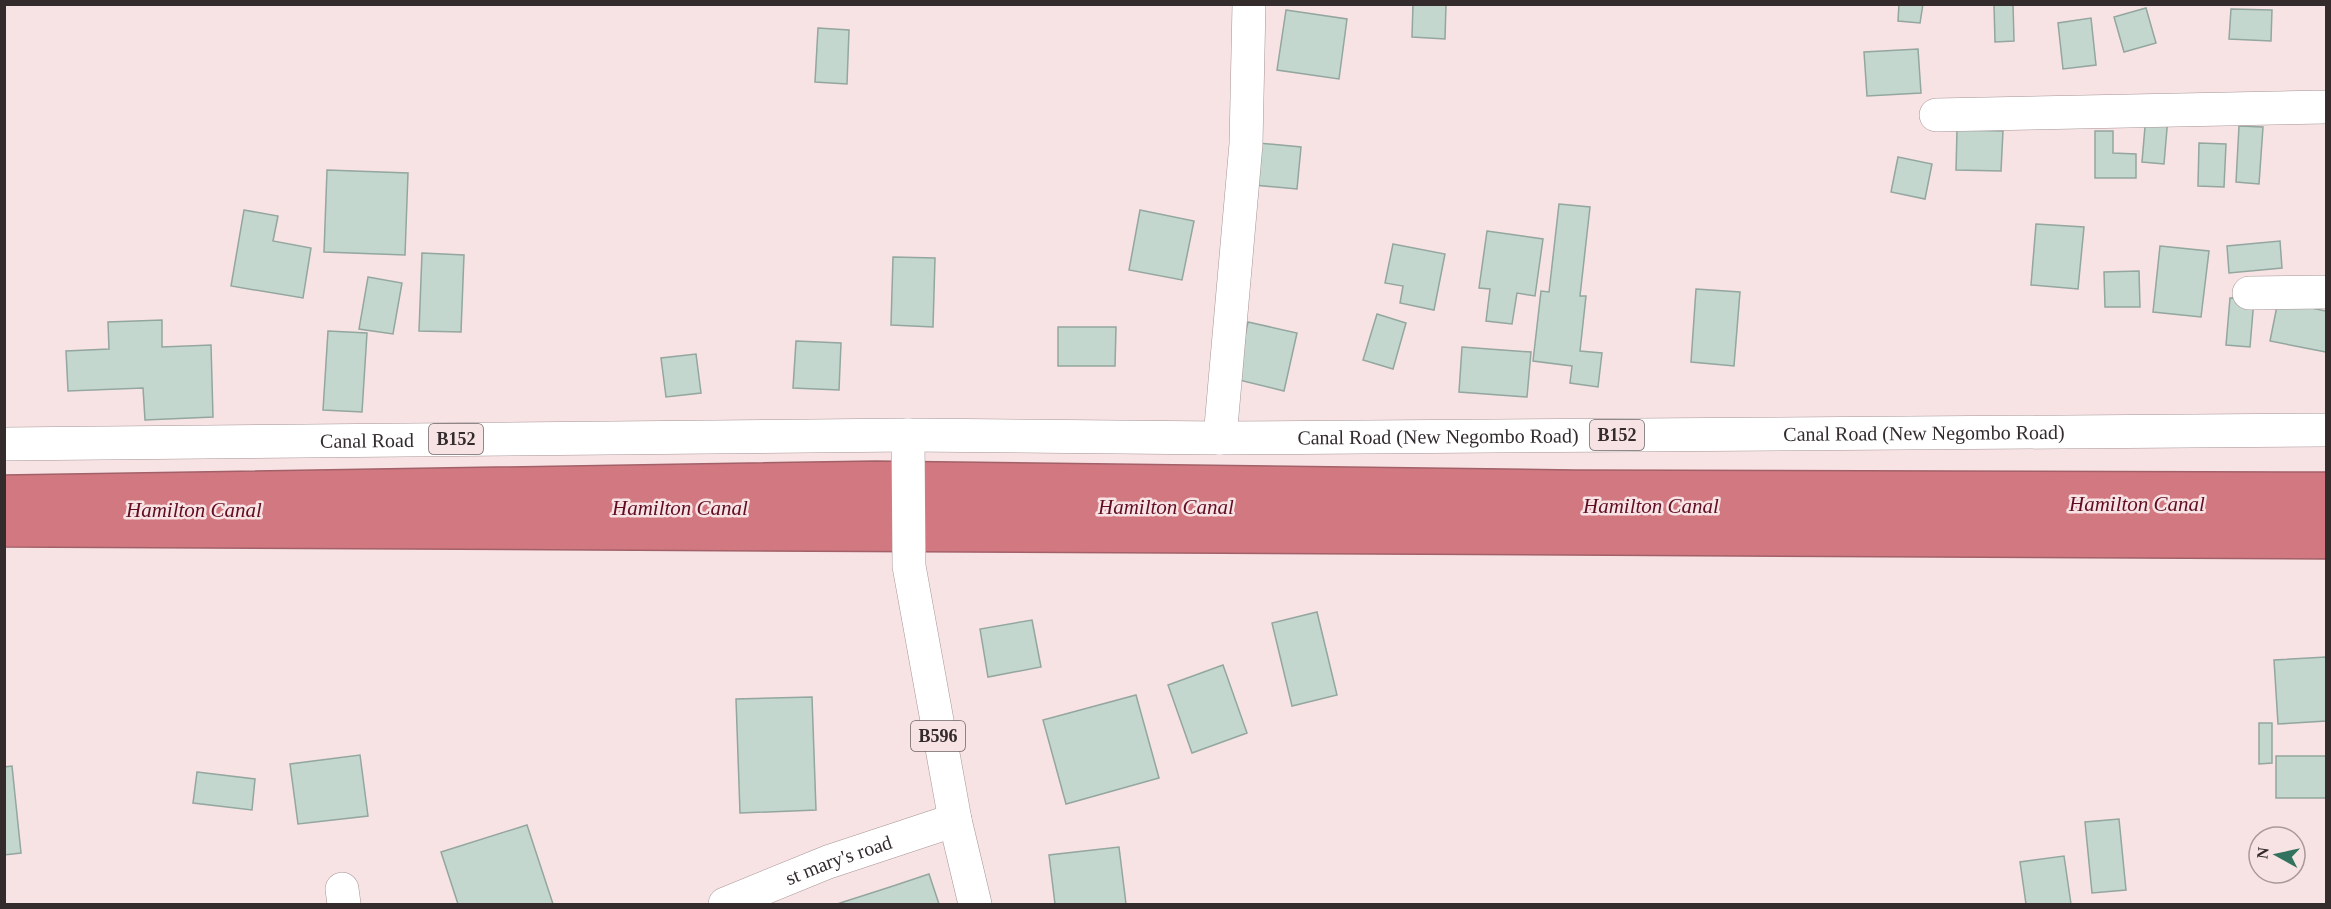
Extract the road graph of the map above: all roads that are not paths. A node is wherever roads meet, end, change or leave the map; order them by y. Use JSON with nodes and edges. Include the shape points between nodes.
{"nodes":[{"id":1,"x":1249,"y":4,"type":"edge"},
{"id":2,"x":2326,"y":107,"type":"edge"},
{"id":3,"x":1936,"y":116,"type":"dead end"},
{"id":4,"x":2326,"y":292,"type":"edge"},
{"id":5,"x":2249,"y":293,"type":"dead end"},
{"id":6,"x":2326,"y":430,"type":"edge"},
{"id":7,"x":908,"y":435,"type":"junction"},
{"id":8,"x":1220,"y":438,"type":"junction"},
{"id":9,"x":4,"y":444,"type":"edge"},
{"id":10,"x":955,"y":820,"type":"junction"},
{"id":11,"x":725,"y":904,"type":"edge"},
{"id":12,"x":975,"y":904,"type":"edge"}],
"edges":[{"from":1,"to":8,"type":"main road","via":[[1246,144]]},
{"from":2,"to":3,"type":"main road"},
{"from":4,"to":5,"type":"main road"},
{"from":6,"to":8,"type":"main road","name":"Canal Road (New Negombo Road)","number":"B152"},
{"from":7,"to":8,"type":"main road","name":"Canal Road (New Negombo Road)","number":"B152"},
{"from":7,"to":9,"type":"main road","name":"Canal Road","number":"B152"},
{"from":7,"to":10,"type":"main road","number":"B596","via":[[909,567]]},
{"from":10,"to":11,"type":"main road","name":"st mary's road","via":[[828,862]]},
{"from":10,"to":12,"type":"main road","number":"B596"}]}
